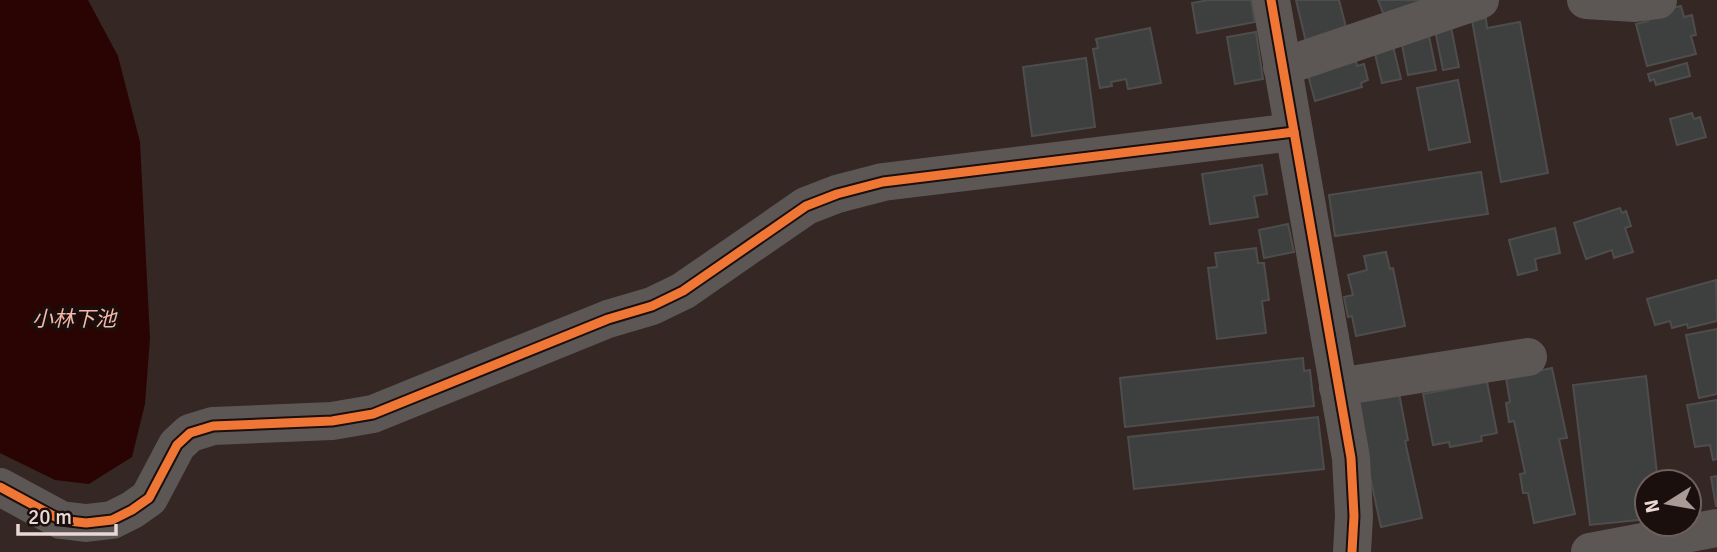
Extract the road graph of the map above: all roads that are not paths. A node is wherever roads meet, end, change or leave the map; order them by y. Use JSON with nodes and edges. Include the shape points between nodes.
{"nodes":[{"id":1,"x":1271,"y":0,"type":"edge"},
{"id":2,"x":1480,"y":0,"type":"edge"},
{"id":3,"x":1586,"y":0,"type":"edge"},
{"id":4,"x":1658,"y":0,"type":"edge"},
{"id":5,"x":1282,"y":67,"type":"junction"},
{"id":6,"x":1294,"y":132,"type":"junction"},
{"id":7,"x":1528,"y":356,"type":"dead end"},
{"id":8,"x":1338,"y":387,"type":"junction"},
{"id":9,"x":0,"y":487,"type":"edge"},
{"id":10,"x":1717,"y":528,"type":"edge"},
{"id":11,"x":1353,"y":552,"type":"edge"},
{"id":12,"x":1590,"y":552,"type":"edge"}],
"edges":[{"from":1,"to":5,"type":"street"},
{"from":2,"to":5,"type":"street"},
{"from":3,"to":4,"type":"street"},
{"from":5,"to":6,"type":"street"},
{"from":6,"to":8,"type":"street"},
{"from":6,"to":9,"type":"street","via":[[883,182],[837,194],[806,206],[683,292],[373,414],[332,421],[213,426],[190,433],[177,445],[149,498],[112,520],[61,520]]},
{"from":7,"to":8,"type":"street"},
{"from":8,"to":11,"type":"street","via":[[1351,458]]},
{"from":10,"to":12,"type":"street"}]}
